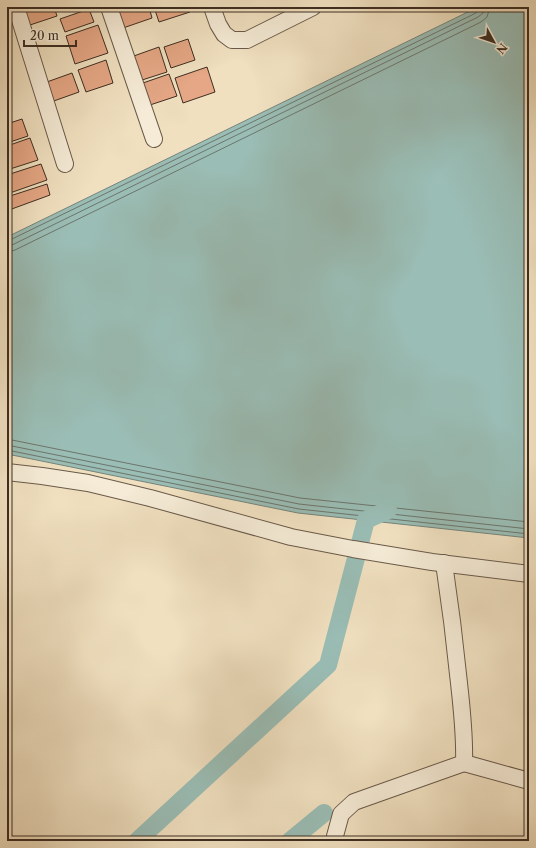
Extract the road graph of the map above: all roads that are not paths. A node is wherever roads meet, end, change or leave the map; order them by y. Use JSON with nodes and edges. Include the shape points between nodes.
{"nodes":[{"id":1,"x":16,"y":7,"type":"edge"},
{"id":2,"x":109,"y":7,"type":"edge"},
{"id":3,"x":212,"y":7,"type":"edge"},
{"id":4,"x":313,"y":7,"type":"edge"},
{"id":5,"x":154,"y":139,"type":"dead end"},
{"id":6,"x":65,"y":164,"type":"dead end"},
{"id":7,"x":7,"y":472,"type":"edge"},
{"id":8,"x":444,"y":563,"type":"junction"},
{"id":9,"x":529,"y":574,"type":"edge"},
{"id":10,"x":464,"y":763,"type":"junction"},
{"id":11,"x":529,"y":780,"type":"edge"},
{"id":12,"x":336,"y":841,"type":"edge"}],
"edges":[{"from":1,"to":6,"type":"street"},
{"from":2,"to":5,"type":"street"},
{"from":3,"to":4,"type":"street","via":[[224,34],[232,40],[247,40]]},
{"from":7,"to":8,"type":"street","via":[[88,483],[291,537]]},
{"from":8,"to":9,"type":"street"},
{"from":8,"to":10,"type":"street","via":[[465,741]]},
{"from":10,"to":11,"type":"street"},
{"from":10,"to":12,"type":"street","via":[[354,802],[341,814]]}]}
